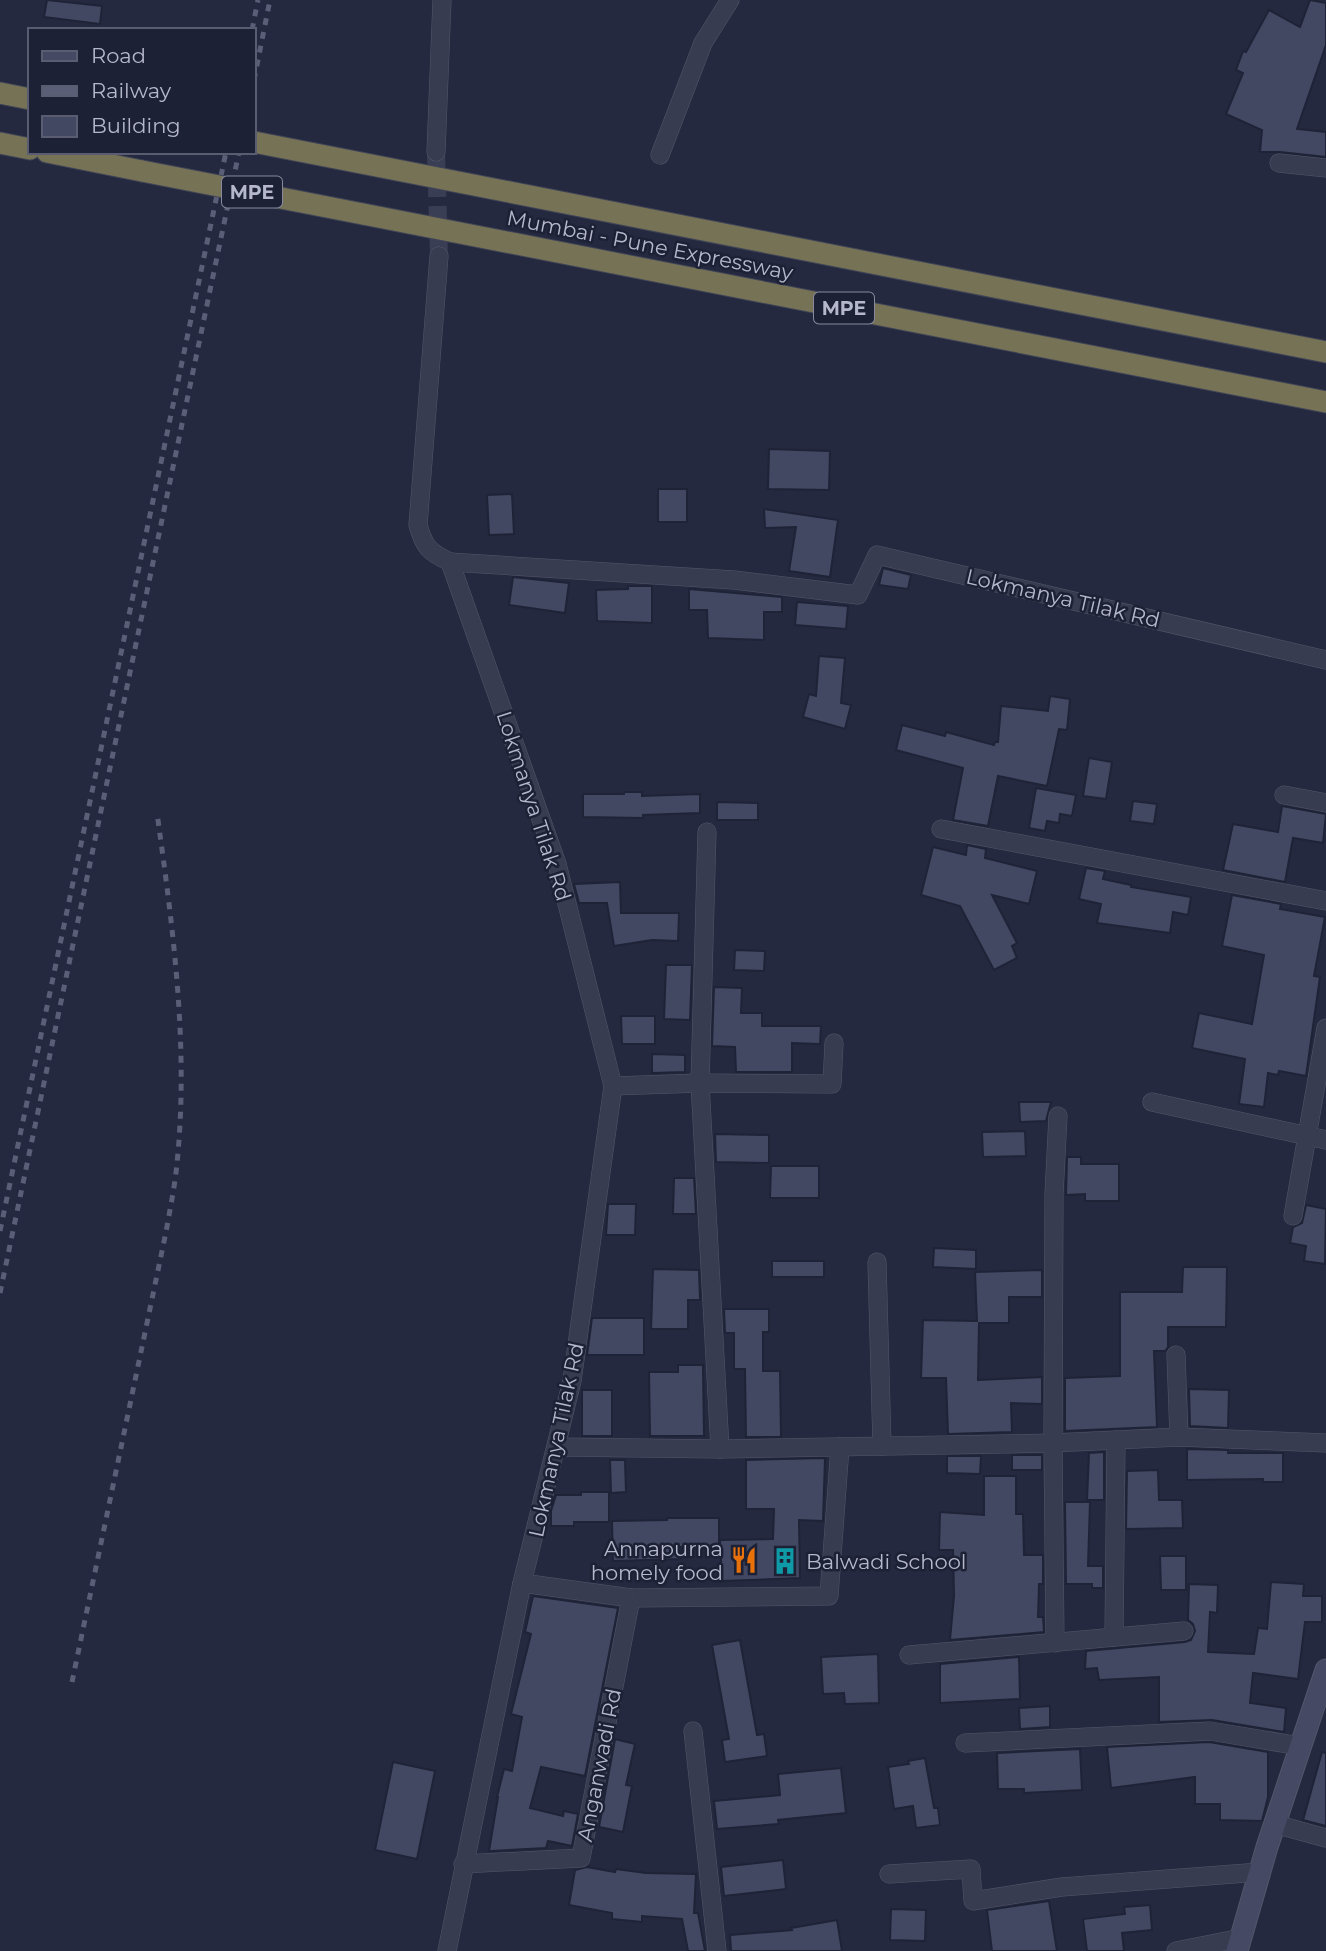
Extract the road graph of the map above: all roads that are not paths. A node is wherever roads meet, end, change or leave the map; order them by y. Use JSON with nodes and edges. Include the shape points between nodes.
{"nodes":[{"id":1,"x":442,"y":0,"type":"edge"},
{"id":2,"x":730,"y":0,"type":"edge"},
{"id":3,"x":0,"y":93,"type":"edge"},
{"id":4,"x":28,"y":99,"type":"edge"},
{"id":5,"x":256,"y":142,"type":"edge"},
{"id":6,"x":0,"y":143,"type":"edge"},
{"id":7,"x":28,"y":149,"type":"edge"},
{"id":8,"x":436,"y":152,"type":"tunnel mouth"},
{"id":9,"x":57,"y":154,"type":"edge"},
{"id":10,"x":660,"y":155,"type":"dead end"},
{"id":11,"x":1279,"y":163,"type":"dead end"},
{"id":12,"x":1326,"y":168,"type":"edge"},
{"id":13,"x":439,"y":256,"type":"tunnel mouth"},
{"id":14,"x":1326,"y":352,"type":"edge"},
{"id":15,"x":1326,"y":402,"type":"edge"},
{"id":16,"x":450,"y":562,"type":"junction"},
{"id":17,"x":1326,"y":660,"type":"edge"},
{"id":18,"x":1284,"y":795,"type":"dead end"},
{"id":19,"x":1326,"y":803,"type":"edge"},
{"id":20,"x":941,"y":830,"type":"dead end"},
{"id":21,"x":707,"y":832,"type":"dead end"},
{"id":22,"x":1326,"y":901,"type":"edge"},
{"id":23,"x":1326,"y":1028,"type":"edge"},
{"id":24,"x":834,"y":1043,"type":"dead end"},
{"id":25,"x":700,"y":1083,"type":"junction"},
{"id":26,"x":613,"y":1086,"type":"junction"},
{"id":27,"x":1152,"y":1102,"type":"dead end"},
{"id":28,"x":1058,"y":1116,"type":"dead end"},
{"id":29,"x":1307,"y":1136,"type":"junction"},
{"id":30,"x":1326,"y":1140,"type":"edge"},
{"id":31,"x":1293,"y":1216,"type":"dead end"},
{"id":32,"x":877,"y":1262,"type":"dead end"},
{"id":33,"x":1176,"y":1355,"type":"dead end"},
{"id":34,"x":1179,"y":1437,"type":"junction"},
{"id":35,"x":1116,"y":1440,"type":"junction"},
{"id":36,"x":1053,"y":1443,"type":"junction"},
{"id":37,"x":1326,"y":1443,"type":"edge"},
{"id":38,"x":882,"y":1446,"type":"junction"},
{"id":39,"x":557,"y":1447,"type":"junction"},
{"id":40,"x":840,"y":1447,"type":"junction"},
{"id":41,"x":720,"y":1450,"type":"junction"},
{"id":42,"x":522,"y":1583,"type":"junction"},
{"id":43,"x":631,"y":1598,"type":"junction"},
{"id":44,"x":1184,"y":1631,"type":"dead end"},
{"id":45,"x":1114,"y":1637,"type":"junction"},
{"id":46,"x":1055,"y":1643,"type":"junction"},
{"id":47,"x":909,"y":1656,"type":"dead end"},
{"id":48,"x":1326,"y":1670,"type":"edge"},
{"id":49,"x":693,"y":1731,"type":"dead end"},
{"id":50,"x":965,"y":1743,"type":"dead end"},
{"id":51,"x":1300,"y":1746,"type":"junction"},
{"id":52,"x":1275,"y":1824,"type":"junction"},
{"id":53,"x":1326,"y":1838,"type":"edge"},
{"id":54,"x":463,"y":1864,"type":"junction"},
{"id":55,"x":1260,"y":1872,"type":"junction"},
{"id":56,"x":888,"y":1874,"type":"dead end"},
{"id":57,"x":1239,"y":1945,"type":"edge"},
{"id":58,"x":447,"y":1951,"type":"edge"},
{"id":59,"x":717,"y":1951,"type":"edge"},
{"id":60,"x":1176,"y":1951,"type":"edge"}],
"edges":[{"from":1,"to":8,"type":"street"},
{"from":2,"to":10,"type":"street","via":[[703,43]]},
{"from":3,"to":4,"type":"highway"},
{"from":5,"to":14,"type":"highway","name":"Mumbai - Pune Expressway","number":"MPE"},
{"from":6,"to":7,"type":"highway"},
{"from":9,"to":15,"type":"highway","name":"Mumbai - Pune Expressway","number":"MPE","bridge":true},
{"from":11,"to":12,"type":"street"},
{"from":13,"to":16,"type":"street","via":[[418,525],[423,544]]},
{"from":16,"to":17,"type":"street","name":"Lokmanya Tilak Rd","via":[[734,580],[859,595],[877,555]]},
{"from":16,"to":26,"type":"street","name":"Lokmanya Tilak Rd","via":[[557,864]]},
{"from":18,"to":19,"type":"street"},
{"from":20,"to":22,"type":"street"},
{"from":21,"to":25,"type":"street"},
{"from":23,"to":29,"type":"street"},
{"from":24,"to":25,"type":"street","via":[[832,1084]]},
{"from":25,"to":26,"type":"street"},
{"from":25,"to":41,"type":"street"},
{"from":26,"to":39,"type":"street","name":"Lokmanya Tilak Rd","via":[[572,1381]]},
{"from":27,"to":29,"type":"street"},
{"from":28,"to":36,"type":"street"},
{"from":29,"to":30,"type":"street"},
{"from":29,"to":31,"type":"street"},
{"from":32,"to":38,"type":"street"},
{"from":33,"to":34,"type":"street"},
{"from":34,"to":35,"type":"street"},
{"from":34,"to":37,"type":"street"},
{"from":35,"to":36,"type":"street"},
{"from":35,"to":45,"type":"street"},
{"from":36,"to":38,"type":"street"},
{"from":36,"to":46,"type":"street"},
{"from":38,"to":40,"type":"street"},
{"from":39,"to":41,"type":"street"},
{"from":39,"to":42,"type":"street","name":"Lokmanya Tilak Rd"},
{"from":40,"to":41,"type":"street"},
{"from":40,"to":43,"type":"street","via":[[829,1596]]},
{"from":42,"to":43,"type":"street"},
{"from":42,"to":54,"type":"street","name":"Lokmanya Tilak Rd"},
{"from":43,"to":54,"type":"street","name":"Anganwadi Rd","via":[[581,1858]]},
{"from":44,"to":45,"type":"street"},
{"from":45,"to":46,"type":"street"},
{"from":46,"to":47,"type":"street"},
{"from":48,"to":51,"type":"main road"},
{"from":49,"to":59,"type":"street"},
{"from":50,"to":51,"type":"street","via":[[1210,1731]]},
{"from":51,"to":52,"type":"main road"},
{"from":52,"to":53,"type":"street"},
{"from":52,"to":55,"type":"main road"},
{"from":54,"to":58,"type":"street","name":"Lokmanya Tilak Rd"},
{"from":55,"to":56,"type":"street","via":[[1062,1887],[973,1901],[971,1869]]},
{"from":55,"to":57,"type":"main road"},
{"from":57,"to":60,"type":"street"}]}
